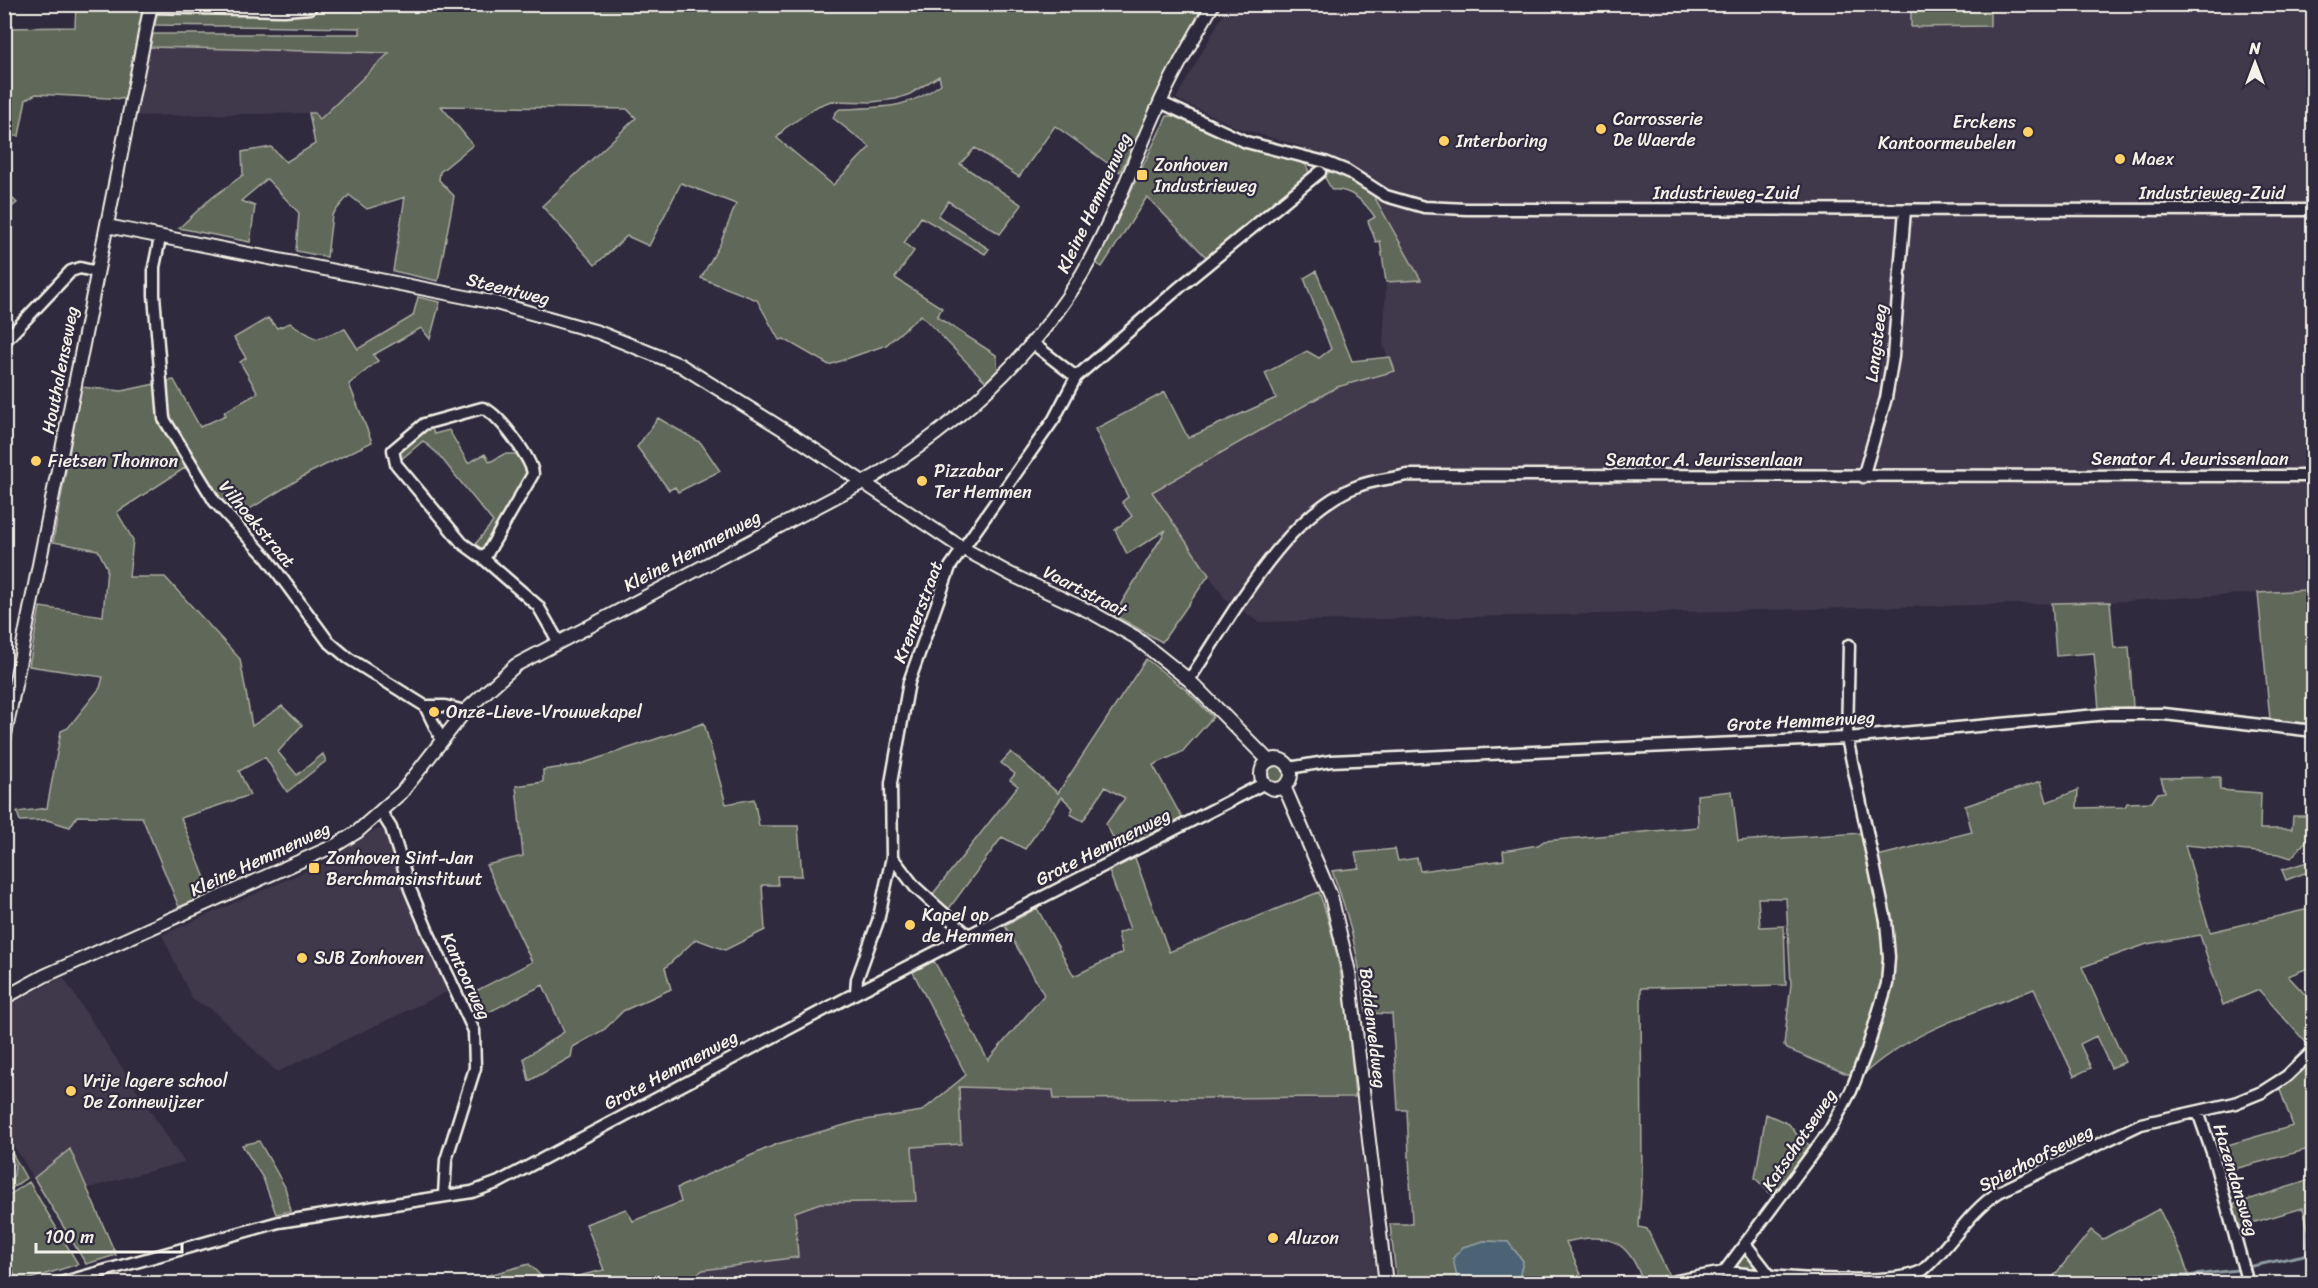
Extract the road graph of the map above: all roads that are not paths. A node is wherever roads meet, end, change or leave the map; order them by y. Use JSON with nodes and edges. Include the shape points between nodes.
{"nodes":[{"id":1,"x":1210,"y":5,"type":"edge"},
{"id":2,"x":151,"y":6,"type":"edge"},
{"id":3,"x":310,"y":8,"type":"dead end"},
{"id":4,"x":1160,"y":102,"type":"junction"},
{"id":5,"x":1320,"y":172,"type":"dead end"},
{"id":6,"x":1905,"y":210,"type":"junction"},
{"id":7,"x":2313,"y":210,"type":"edge"},
{"id":8,"x":107,"y":226,"type":"junction"},
{"id":9,"x":160,"y":238,"type":"junction"},
{"id":10,"x":97,"y":272,"type":"junction"},
{"id":11,"x":4,"y":342,"type":"edge"},
{"id":12,"x":1031,"y":342,"type":"junction"},
{"id":13,"x":1076,"y":377,"type":"junction"},
{"id":14,"x":2313,"y":476,"type":"edge"},
{"id":15,"x":1863,"y":477,"type":"junction"},
{"id":16,"x":864,"y":482,"type":"junction"},
{"id":17,"x":962,"y":548,"type":"junction"},
{"id":18,"x":484,"y":559,"type":"junction"},
{"id":19,"x":558,"y":641,"type":"junction"},
{"id":20,"x":1849,"y":645,"type":"dead end"},
{"id":21,"x":1189,"y":680,"type":"junction"},
{"id":22,"x":10,"y":684,"type":"edge"},
{"id":23,"x":425,"y":706,"type":"junction"},
{"id":24,"x":465,"y":711,"type":"junction"},
{"id":25,"x":2313,"y":731,"type":"edge"},
{"id":26,"x":1847,"y":738,"type":"junction"},
{"id":27,"x":4,"y":740,"type":"edge"},
{"id":28,"x":442,"y":741,"type":"junction"},
{"id":29,"x":1269,"y":761,"type":"junction"},
{"id":30,"x":1290,"y":768,"type":"junction"},
{"id":31,"x":1265,"y":783,"type":"junction"},
{"id":32,"x":1284,"y":786,"type":"junction"},
{"id":33,"x":381,"y":812,"type":"junction"},
{"id":34,"x":892,"y":857,"type":"junction"},
{"id":35,"x":969,"y":936,"type":"junction"},
{"id":36,"x":44,"y":976,"type":"junction"},
{"id":37,"x":4,"y":989,"type":"edge"},
{"id":38,"x":856,"y":993,"type":"junction"},
{"id":39,"x":4,"y":998,"type":"edge"},
{"id":40,"x":2313,"y":1050,"type":"edge"},
{"id":41,"x":2198,"y":1112,"type":"junction"},
{"id":42,"x":444,"y":1196,"type":"junction"},
{"id":43,"x":1747,"y":1246,"type":"junction"},
{"id":44,"x":1724,"y":1272,"type":"junction"},
{"id":45,"x":1771,"y":1277,"type":"junction"},
{"id":46,"x":83,"y":1280,"type":"edge"},
{"id":47,"x":57,"y":1284,"type":"edge"},
{"id":48,"x":1386,"y":1284,"type":"edge"},
{"id":49,"x":1660,"y":1284,"type":"edge"},
{"id":50,"x":2248,"y":1284,"type":"edge"}],
"edges":[{"from":1,"to":4,"type":"street","name":"Kleine Hemmenweg"},
{"from":2,"to":3,"type":"street","name":"Houthalenseweg"},
{"from":2,"to":8,"type":"street","name":"Houthalenseweg"},
{"from":4,"to":6,"type":"street","name":"Industrieweg-Zuid","via":[[1246,142],[1325,162],[1386,196],[1424,207]]},
{"from":4,"to":12,"type":"street","name":"Kleine Hemmenweg","via":[[1083,273]]},
{"from":5,"to":13,"type":"street","name":"Kremerstraat"},
{"from":6,"to":7,"type":"street","name":"Industrieweg-Zuid"},
{"from":6,"to":15,"type":"street","name":"Langsteeg","via":[[1893,357],[1886,398]]},
{"from":8,"to":9,"type":"street","name":"Steentweg"},
{"from":8,"to":10,"type":"street","name":"Houthalenseweg"},
{"from":9,"to":16,"type":"street","name":"Steentweg","via":[[444,292],[598,332],[680,365]]},
{"from":9,"to":23,"type":"street","name":"Vilhoekstraat","via":[[154,295],[164,419],[215,502],[267,558],[328,641]]},
{"from":10,"to":11,"type":"street","via":[[80,268],[71,271]]},
{"from":10,"to":22,"type":"street","name":"Houthalenseweg"},
{"from":12,"to":13,"type":"street"},
{"from":12,"to":16,"type":"street","name":"Kleine Hemmenweg","via":[[967,410],[921,447]]},
{"from":13,"to":17,"type":"street","name":"Kremerstraat","via":[[1054,419],[988,517]]},
{"from":14,"to":15,"type":"street","name":"Senator A. Jeurissenlaan"},
{"from":15,"to":21,"type":"street","name":"Senator A. Jeurissenlaan","via":[[1407,475],[1358,486],[1318,509],[1282,542]]},
{"from":16,"to":17,"type":"street","name":"Vaartstraat"},
{"from":16,"to":19,"type":"street","name":"Kleine Hemmenweg"},
{"from":17,"to":21,"type":"street","name":"Vaartstraat","via":[[1135,637]]},
{"from":17,"to":34,"type":"street","name":"Kremerstraat","via":[[950,567],[909,682],[891,783]]},
{"from":18,"to":18,"type":"street","via":[[462,543],[396,464],[393,450],[424,424],[482,408],[491,412],[530,459],[533,469],[531,479]]},
{"from":18,"to":19,"type":"street","via":[[538,606]]},
{"from":19,"to":24,"type":"street","name":"Kleine Hemmenweg","via":[[516,665]]},
{"from":20,"to":26,"type":"street"},
{"from":21,"to":29,"type":"street","name":"Vaartstraat"},
{"from":22,"to":27,"type":"street","name":"Houthalenseweg"},
{"from":23,"to":24,"type":"street","name":"Vilhoekstraat"},
{"from":23,"to":28,"type":"street"},
{"from":24,"to":28,"type":"street","name":"Kleine Hemmenweg"},
{"from":25,"to":26,"type":"street","name":"Grote Hemmenweg","via":[[2164,714],[2108,714]]},
{"from":26,"to":30,"type":"street","name":"Grote Hemmenweg","via":[[1331,761]]},
{"from":26,"to":43,"type":"street","name":"Katschotseweg","via":[[1886,921],[1887,984],[1867,1050],[1841,1110]]},
{"from":28,"to":33,"type":"street","name":"Kleine Hemmenweg"},
{"from":29,"to":30,"type":"street","name":"Grote Hemmenweg","via":[[1278,759]]},
{"from":29,"to":31,"type":"street","via":[[1262,771]]},
{"from":30,"to":32,"type":"street","via":[[1290,780]]},
{"from":31,"to":32,"type":"street","via":[[1272,788]]},
{"from":31,"to":35,"type":"street","name":"Grote Hemmenweg"},
{"from":32,"to":48,"type":"street","name":"Boddenveldweg","via":[[1331,896],[1349,972]]},
{"from":33,"to":36,"type":"street","name":"Kleine Hemmenweg","via":[[320,854]]},
{"from":33,"to":42,"type":"street","name":"Kantoorweg","via":[[391,828],[428,932],[474,1031],[475,1068],[446,1160]]},
{"from":34,"to":35,"type":"street","via":[[915,887]]},
{"from":34,"to":38,"type":"street","name":"Kremerstraat"},
{"from":35,"to":38,"type":"street","name":"Grote Hemmenweg"},
{"from":36,"to":37,"type":"street","name":"Kleine Hemmenweg"},
{"from":36,"to":39,"type":"street","name":"Kleine Hemmenweg"},
{"from":38,"to":42,"type":"street","name":"Grote Hemmenweg","via":[[499,1182],[472,1192]]},
{"from":40,"to":41,"type":"street","name":"Hazendansweg","via":[[2287,1076],[2262,1092]]},
{"from":41,"to":45,"type":"street","name":"Spierhoofseweg","via":[[2140,1124],[1999,1192],[1980,1204],[1921,1272],[1899,1280],[1847,1283]]},
{"from":41,"to":50,"type":"street","name":"Hazendansweg"},
{"from":42,"to":46,"type":"street","name":"Grote Hemmenweg","via":[[279,1222]]},
{"from":43,"to":44,"type":"street","name":"Katschotseweg"},
{"from":43,"to":45,"type":"street"},
{"from":44,"to":45,"type":"street","name":"Spierhoofseweg"},
{"from":44,"to":49,"type":"street"},
{"from":46,"to":47,"type":"street","name":"Grote Hemmenweg"}]}
